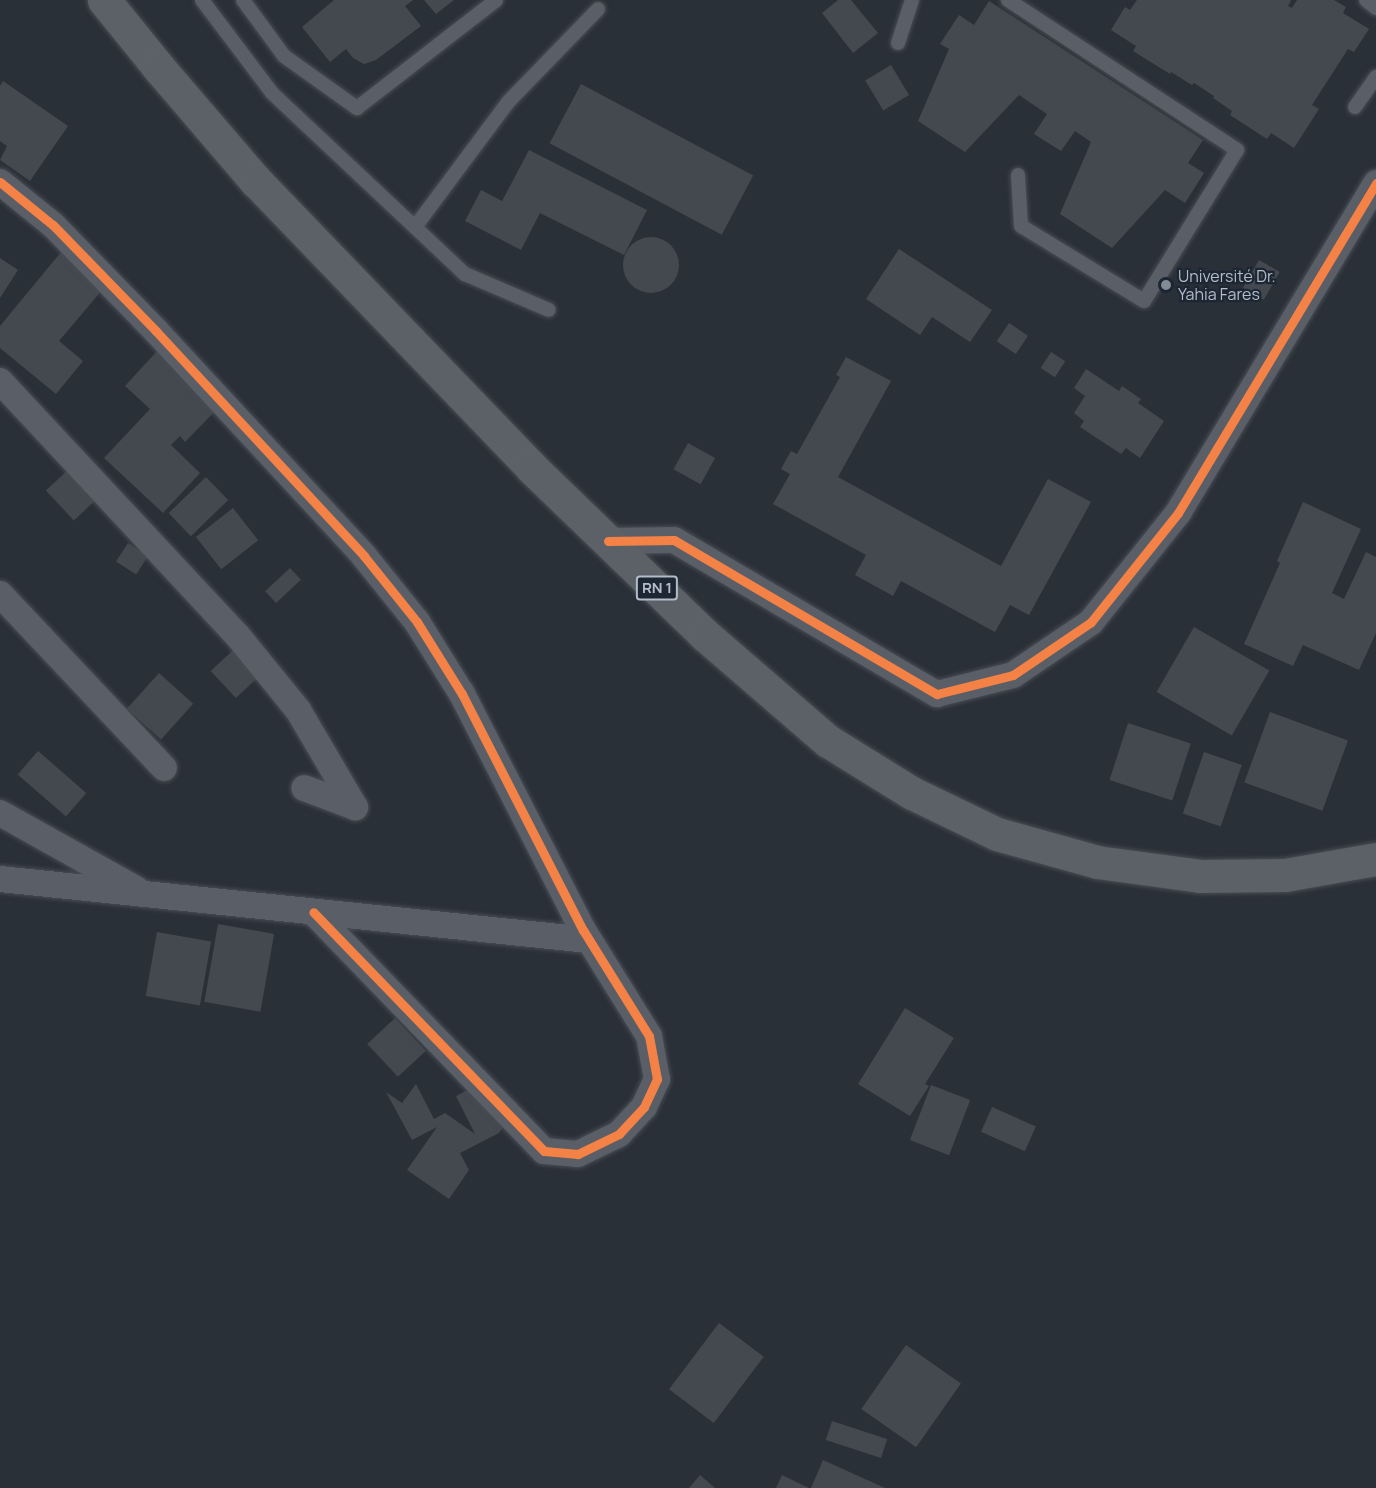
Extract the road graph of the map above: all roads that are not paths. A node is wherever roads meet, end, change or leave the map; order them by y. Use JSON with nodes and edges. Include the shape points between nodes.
{"nodes":[{"id":1,"x":104,"y":0,"type":"edge"},
{"id":2,"x":202,"y":0,"type":"edge"},
{"id":3,"x":243,"y":0,"type":"edge"},
{"id":4,"x":496,"y":0,"type":"edge"},
{"id":5,"x":912,"y":0,"type":"edge"},
{"id":6,"x":1008,"y":0,"type":"edge"},
{"id":7,"x":1366,"y":0,"type":"edge"},
{"id":8,"x":1376,"y":8,"type":"edge"},
{"id":9,"x":598,"y":9,"type":"dead end"},
{"id":10,"x":898,"y":43,"type":"dead end"},
{"id":11,"x":1376,"y":77,"type":"edge"},
{"id":12,"x":1355,"y":107,"type":"dead end"},
{"id":13,"x":1018,"y":175,"type":"dead end"},
{"id":14,"x":0,"y":182,"type":"edge"},
{"id":15,"x":1376,"y":183,"type":"edge"},
{"id":16,"x":415,"y":227,"type":"junction"},
{"id":17,"x":549,"y":310,"type":"dead end"},
{"id":18,"x":0,"y":381,"type":"edge"},
{"id":19,"x":608,"y":541,"type":"junction"},
{"id":20,"x":0,"y":594,"type":"edge"},
{"id":21,"x":164,"y":768,"type":"dead end"},
{"id":22,"x":304,"y":788,"type":"dead end"},
{"id":23,"x":0,"y":813,"type":"edge"},
{"id":24,"x":1376,"y":859,"type":"edge"},
{"id":25,"x":0,"y":879,"type":"edge"},
{"id":26,"x":146,"y":894,"type":"junction"},
{"id":27,"x":313,"y":912,"type":"junction"},
{"id":28,"x":588,"y":940,"type":"junction"}],
"edges":[{"from":1,"to":19,"type":"main road","number":"RN 1","via":[[256,181],[532,468]]},
{"from":2,"to":16,"type":"lane","via":[[272,93]]},
{"from":3,"to":4,"type":"lane","via":[[285,56],[357,108]]},
{"from":5,"to":10,"type":"lane"},
{"from":6,"to":13,"type":"lane","via":[[1237,150],[1144,301],[1021,226]]},
{"from":7,"to":8,"type":"lane"},
{"from":9,"to":16,"type":"lane","via":[[509,101]]},
{"from":11,"to":12,"type":"lane"},
{"from":14,"to":28,"type":"street","via":[[53,225],[156,331],[364,556],[417,622],[462,694]]},
{"from":15,"to":19,"type":"street","via":[[1178,513],[1090,622],[1013,675],[937,694],[674,540]]},
{"from":16,"to":17,"type":"lane","via":[[465,274]]},
{"from":18,"to":22,"type":"street","via":[[237,635],[298,710],[355,807]]},
{"from":19,"to":24,"type":"main road","number":"RN 1","via":[[705,635],[828,741],[912,793],[997,834],[1097,862],[1200,876],[1285,875]]},
{"from":20,"to":21,"type":"street"},
{"from":23,"to":26,"type":"street"},
{"from":25,"to":26,"type":"street"},
{"from":26,"to":27,"type":"street"},
{"from":27,"to":28,"type":"street"},
{"from":27,"to":28,"type":"street","via":[[544,1151],[578,1154],[619,1134],[644,1107],[657,1079],[649,1036]]}]}
